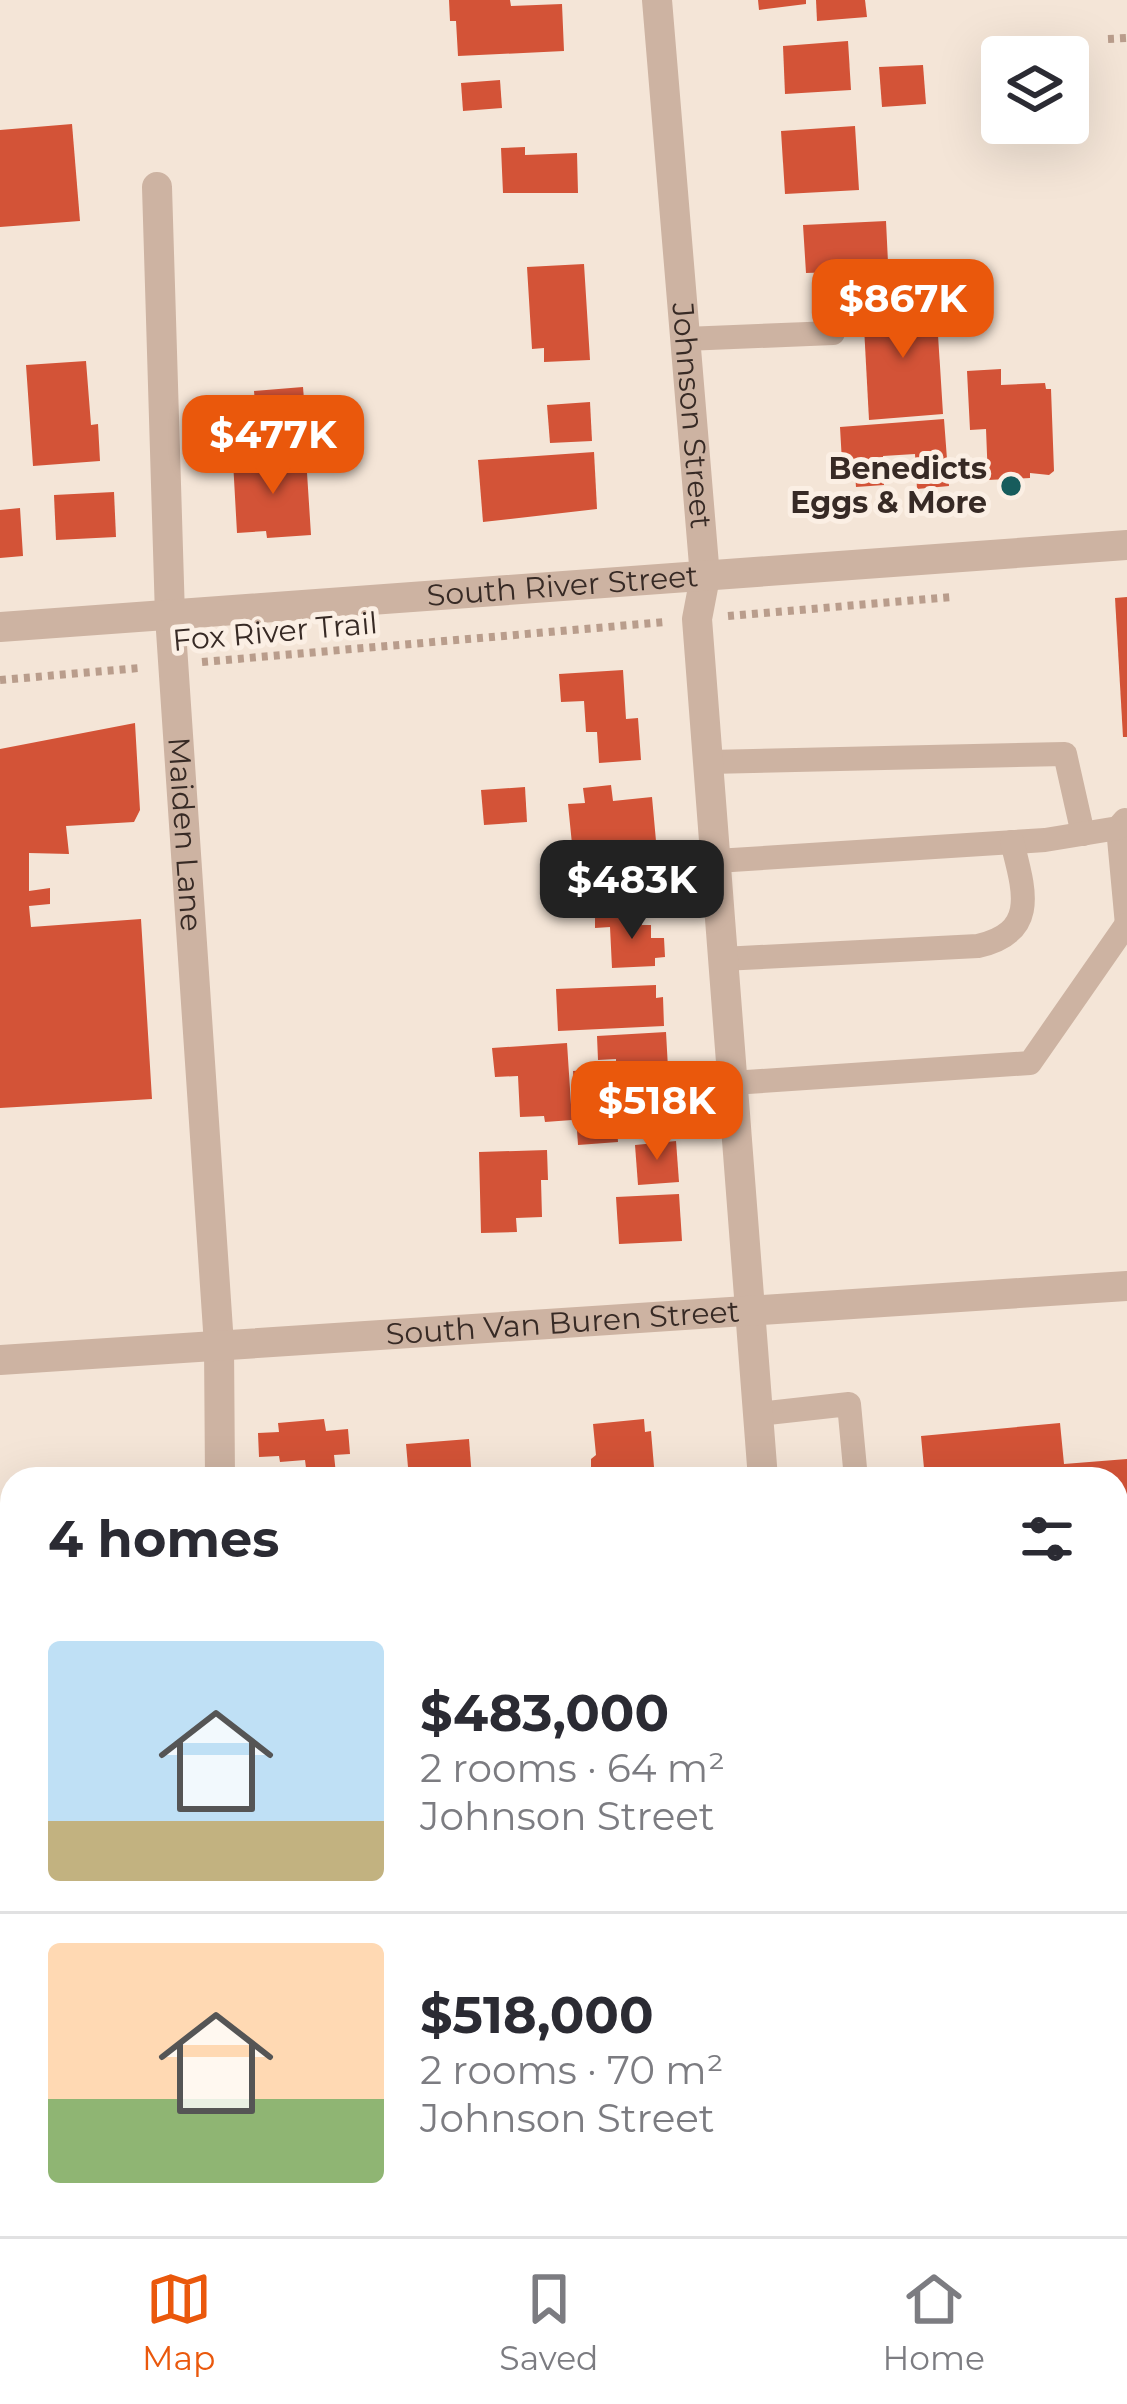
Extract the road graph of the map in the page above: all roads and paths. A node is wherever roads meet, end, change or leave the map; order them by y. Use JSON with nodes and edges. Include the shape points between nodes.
{"nodes":[{"id":1,"x":657,"y":0,"type":"edge"},
{"id":2,"x":1127,"y":38,"type":"edge"},
{"id":3,"x":1108,"y":39,"type":"dead end"},
{"id":4,"x":157,"y":187,"type":"dead end"},
{"id":5,"x":832,"y":333,"type":"dead end"},
{"id":6,"x":686,"y":339,"type":"junction"},
{"id":7,"x":1127,"y":545,"type":"edge"},
{"id":8,"x":705,"y":577,"type":"junction"},
{"id":9,"x":960,"y":596,"type":"dead end"},
{"id":10,"x":170,"y":616,"type":"junction"},
{"id":11,"x":697,"y":619,"type":"junction"},
{"id":12,"x":0,"y":628,"type":"edge"},
{"id":13,"x":175,"y":664,"type":"junction"},
{"id":14,"x":0,"y":680,"type":"edge"},
{"id":15,"x":710,"y":762,"type":"junction"},
{"id":16,"x":1122,"y":823,"type":"edge"},
{"id":17,"x":1083,"y":834,"type":"junction"},
{"id":18,"x":1012,"y":842,"type":"junction"},
{"id":19,"x":716,"y":860,"type":"junction"},
{"id":20,"x":1126,"y":925,"type":"edge"},
{"id":21,"x":722,"y":959,"type":"junction"},
{"id":22,"x":732,"y":1083,"type":"junction"},
{"id":23,"x":1127,"y":1286,"type":"edge"},
{"id":24,"x":751,"y":1311,"type":"junction"},
{"id":25,"x":219,"y":1345,"type":"junction"},
{"id":26,"x":0,"y":1360,"type":"edge"},
{"id":27,"x":758,"y":1414,"type":"junction"},
{"id":28,"x":220,"y":1467,"type":"edge"},
{"id":29,"x":762,"y":1467,"type":"edge"},
{"id":30,"x":855,"y":1467,"type":"edge"}],
"edges":[{"from":1,"to":6,"type":"street","name":"Johnson Street"},
{"from":2,"to":3,"type":"path"},
{"from":4,"to":10,"type":"street","name":"Maiden Lane"},
{"from":5,"to":6,"type":"lane"},
{"from":6,"to":8,"type":"street","name":"Johnson Street"},
{"from":7,"to":8,"type":"street","name":"South River Street"},
{"from":8,"to":10,"type":"street","name":"South River Street"},
{"from":8,"to":11,"type":"street","name":"Johnson Street"},
{"from":9,"to":11,"type":"path","name":"Fox River Trail"},
{"from":10,"to":12,"type":"street","name":"South River Street"},
{"from":10,"to":13,"type":"street","name":"Maiden Lane"},
{"from":11,"to":13,"type":"path","name":"Fox River Trail"},
{"from":11,"to":15,"type":"street","name":"Johnson Street"},
{"from":13,"to":14,"type":"path","name":"Fox River Trail"},
{"from":13,"to":25,"type":"street","name":"Maiden Lane"},
{"from":15,"to":17,"type":"lane","via":[[1065,754]]},
{"from":15,"to":19,"type":"street","name":"Johnson Street"},
{"from":16,"to":17,"type":"lane"},
{"from":16,"to":20,"type":"lane"},
{"from":17,"to":18,"type":"lane"},
{"from":18,"to":19,"type":"lane"},
{"from":18,"to":21,"type":"lane","via":[[1023,910],[1002,940]]},
{"from":19,"to":21,"type":"street","name":"Johnson Street"},
{"from":20,"to":22,"type":"lane","via":[[1030,1063]]},
{"from":21,"to":22,"type":"street","name":"Johnson Street"},
{"from":22,"to":24,"type":"street","name":"Johnson Street"},
{"from":23,"to":24,"type":"street","name":"South Van Buren Street"},
{"from":24,"to":25,"type":"street","name":"South Van Buren Street"},
{"from":24,"to":27,"type":"street","name":"Johnson Street"},
{"from":25,"to":26,"type":"street","name":"South Van Buren Street"},
{"from":25,"to":28,"type":"street","name":"Maiden Lane"},
{"from":27,"to":29,"type":"street","name":"Johnson Street"},
{"from":27,"to":30,"type":"lane","via":[[849,1404]]}]}
